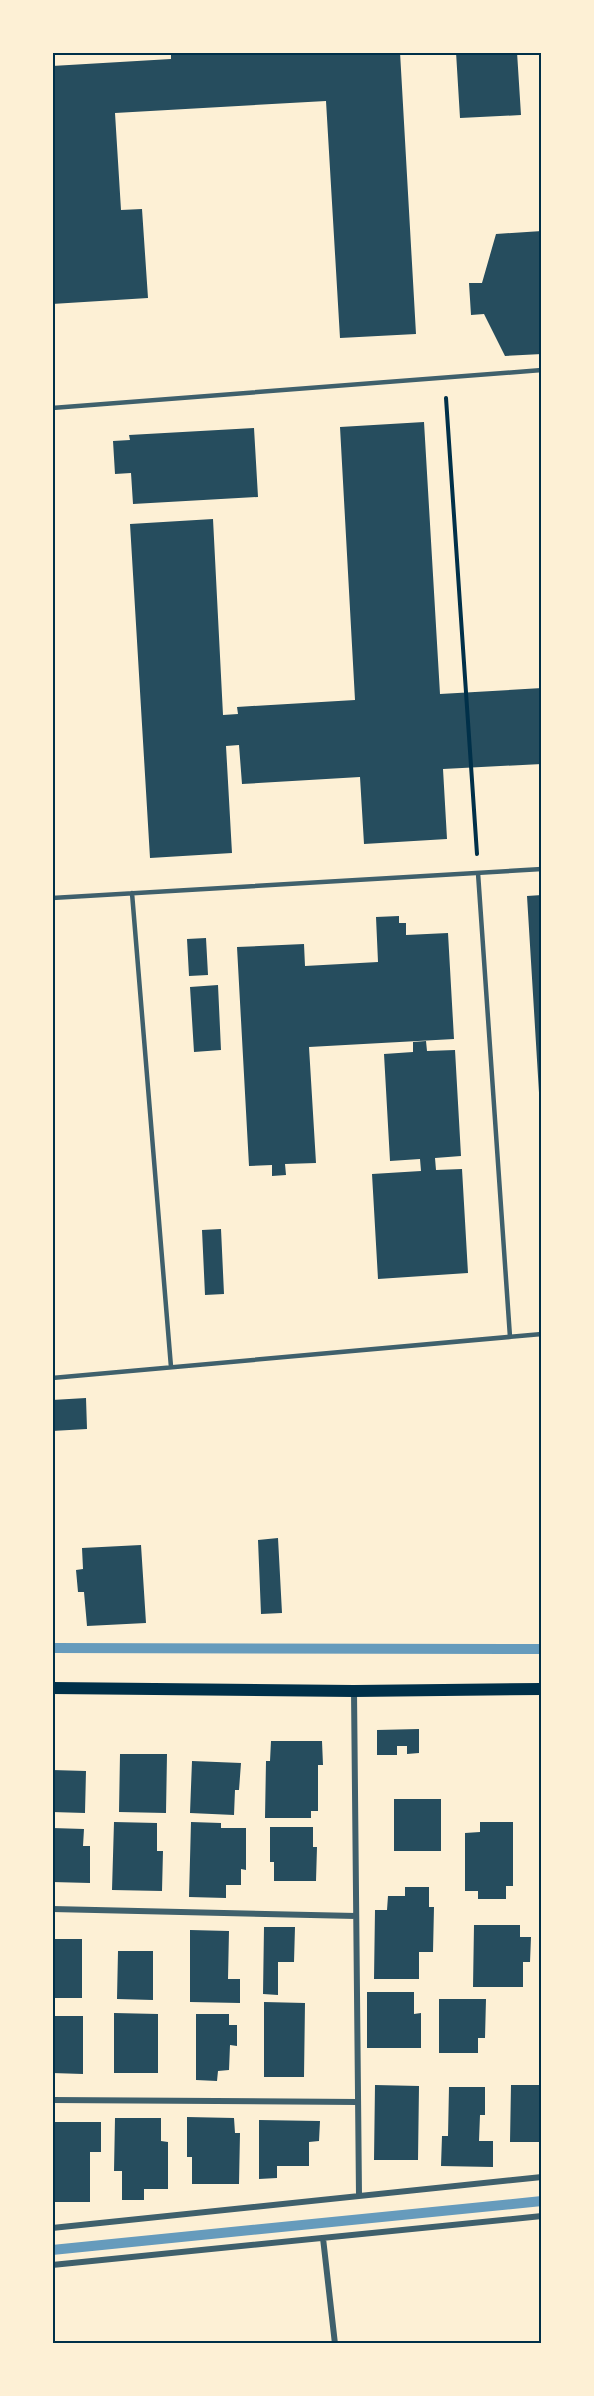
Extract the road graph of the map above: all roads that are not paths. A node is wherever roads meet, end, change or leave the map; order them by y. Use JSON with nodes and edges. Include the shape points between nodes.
{"nodes":[{"id":1,"x":542,"y":370,"type":"edge"},
{"id":2,"x":52,"y":408,"type":"edge"},
{"id":3,"x":542,"y":869,"type":"edge"},
{"id":4,"x":478,"y":873,"type":"junction"},
{"id":5,"x":132,"y":893,"type":"junction"},
{"id":6,"x":52,"y":898,"type":"edge"},
{"id":7,"x":542,"y":1334,"type":"edge"},
{"id":8,"x":510,"y":1337,"type":"junction"},
{"id":9,"x":171,"y":1367,"type":"junction"},
{"id":10,"x":52,"y":1378,"type":"edge"},
{"id":11,"x":52,"y":1688,"type":"edge"},
{"id":12,"x":542,"y":1689,"type":"edge"},
{"id":13,"x":354,"y":1691,"type":"junction"},
{"id":14,"x":52,"y":1909,"type":"edge"},
{"id":15,"x":356,"y":1916,"type":"junction"},
{"id":16,"x":52,"y":2100,"type":"edge"},
{"id":17,"x":358,"y":2102,"type":"junction"},
{"id":18,"x":542,"y":2177,"type":"edge"},
{"id":19,"x":359,"y":2195,"type":"junction"},
{"id":20,"x":542,"y":2216,"type":"edge"},
{"id":21,"x":52,"y":2228,"type":"edge"},
{"id":22,"x":323,"y":2238,"type":"junction"},
{"id":23,"x":52,"y":2265,"type":"edge"},
{"id":24,"x":335,"y":2343,"type":"edge"}],
"edges":[{"from":1,"to":2,"type":"lane"},
{"from":3,"to":4,"type":"lane"},
{"from":4,"to":5,"type":"lane"},
{"from":4,"to":8,"type":"lane"},
{"from":5,"to":6,"type":"lane"},
{"from":5,"to":9,"type":"lane"},
{"from":7,"to":8,"type":"lane"},
{"from":8,"to":9,"type":"lane"},
{"from":9,"to":10,"type":"lane"},
{"from":11,"to":13,"type":"main road"},
{"from":12,"to":13,"type":"main road"},
{"from":13,"to":15,"type":"street"},
{"from":14,"to":15,"type":"street"},
{"from":15,"to":17,"type":"street"},
{"from":16,"to":17,"type":"street"},
{"from":17,"to":19,"type":"street"},
{"from":18,"to":19,"type":"street"},
{"from":19,"to":21,"type":"street"},
{"from":20,"to":22,"type":"street"},
{"from":22,"to":23,"type":"street"},
{"from":22,"to":24,"type":"street"}]}
